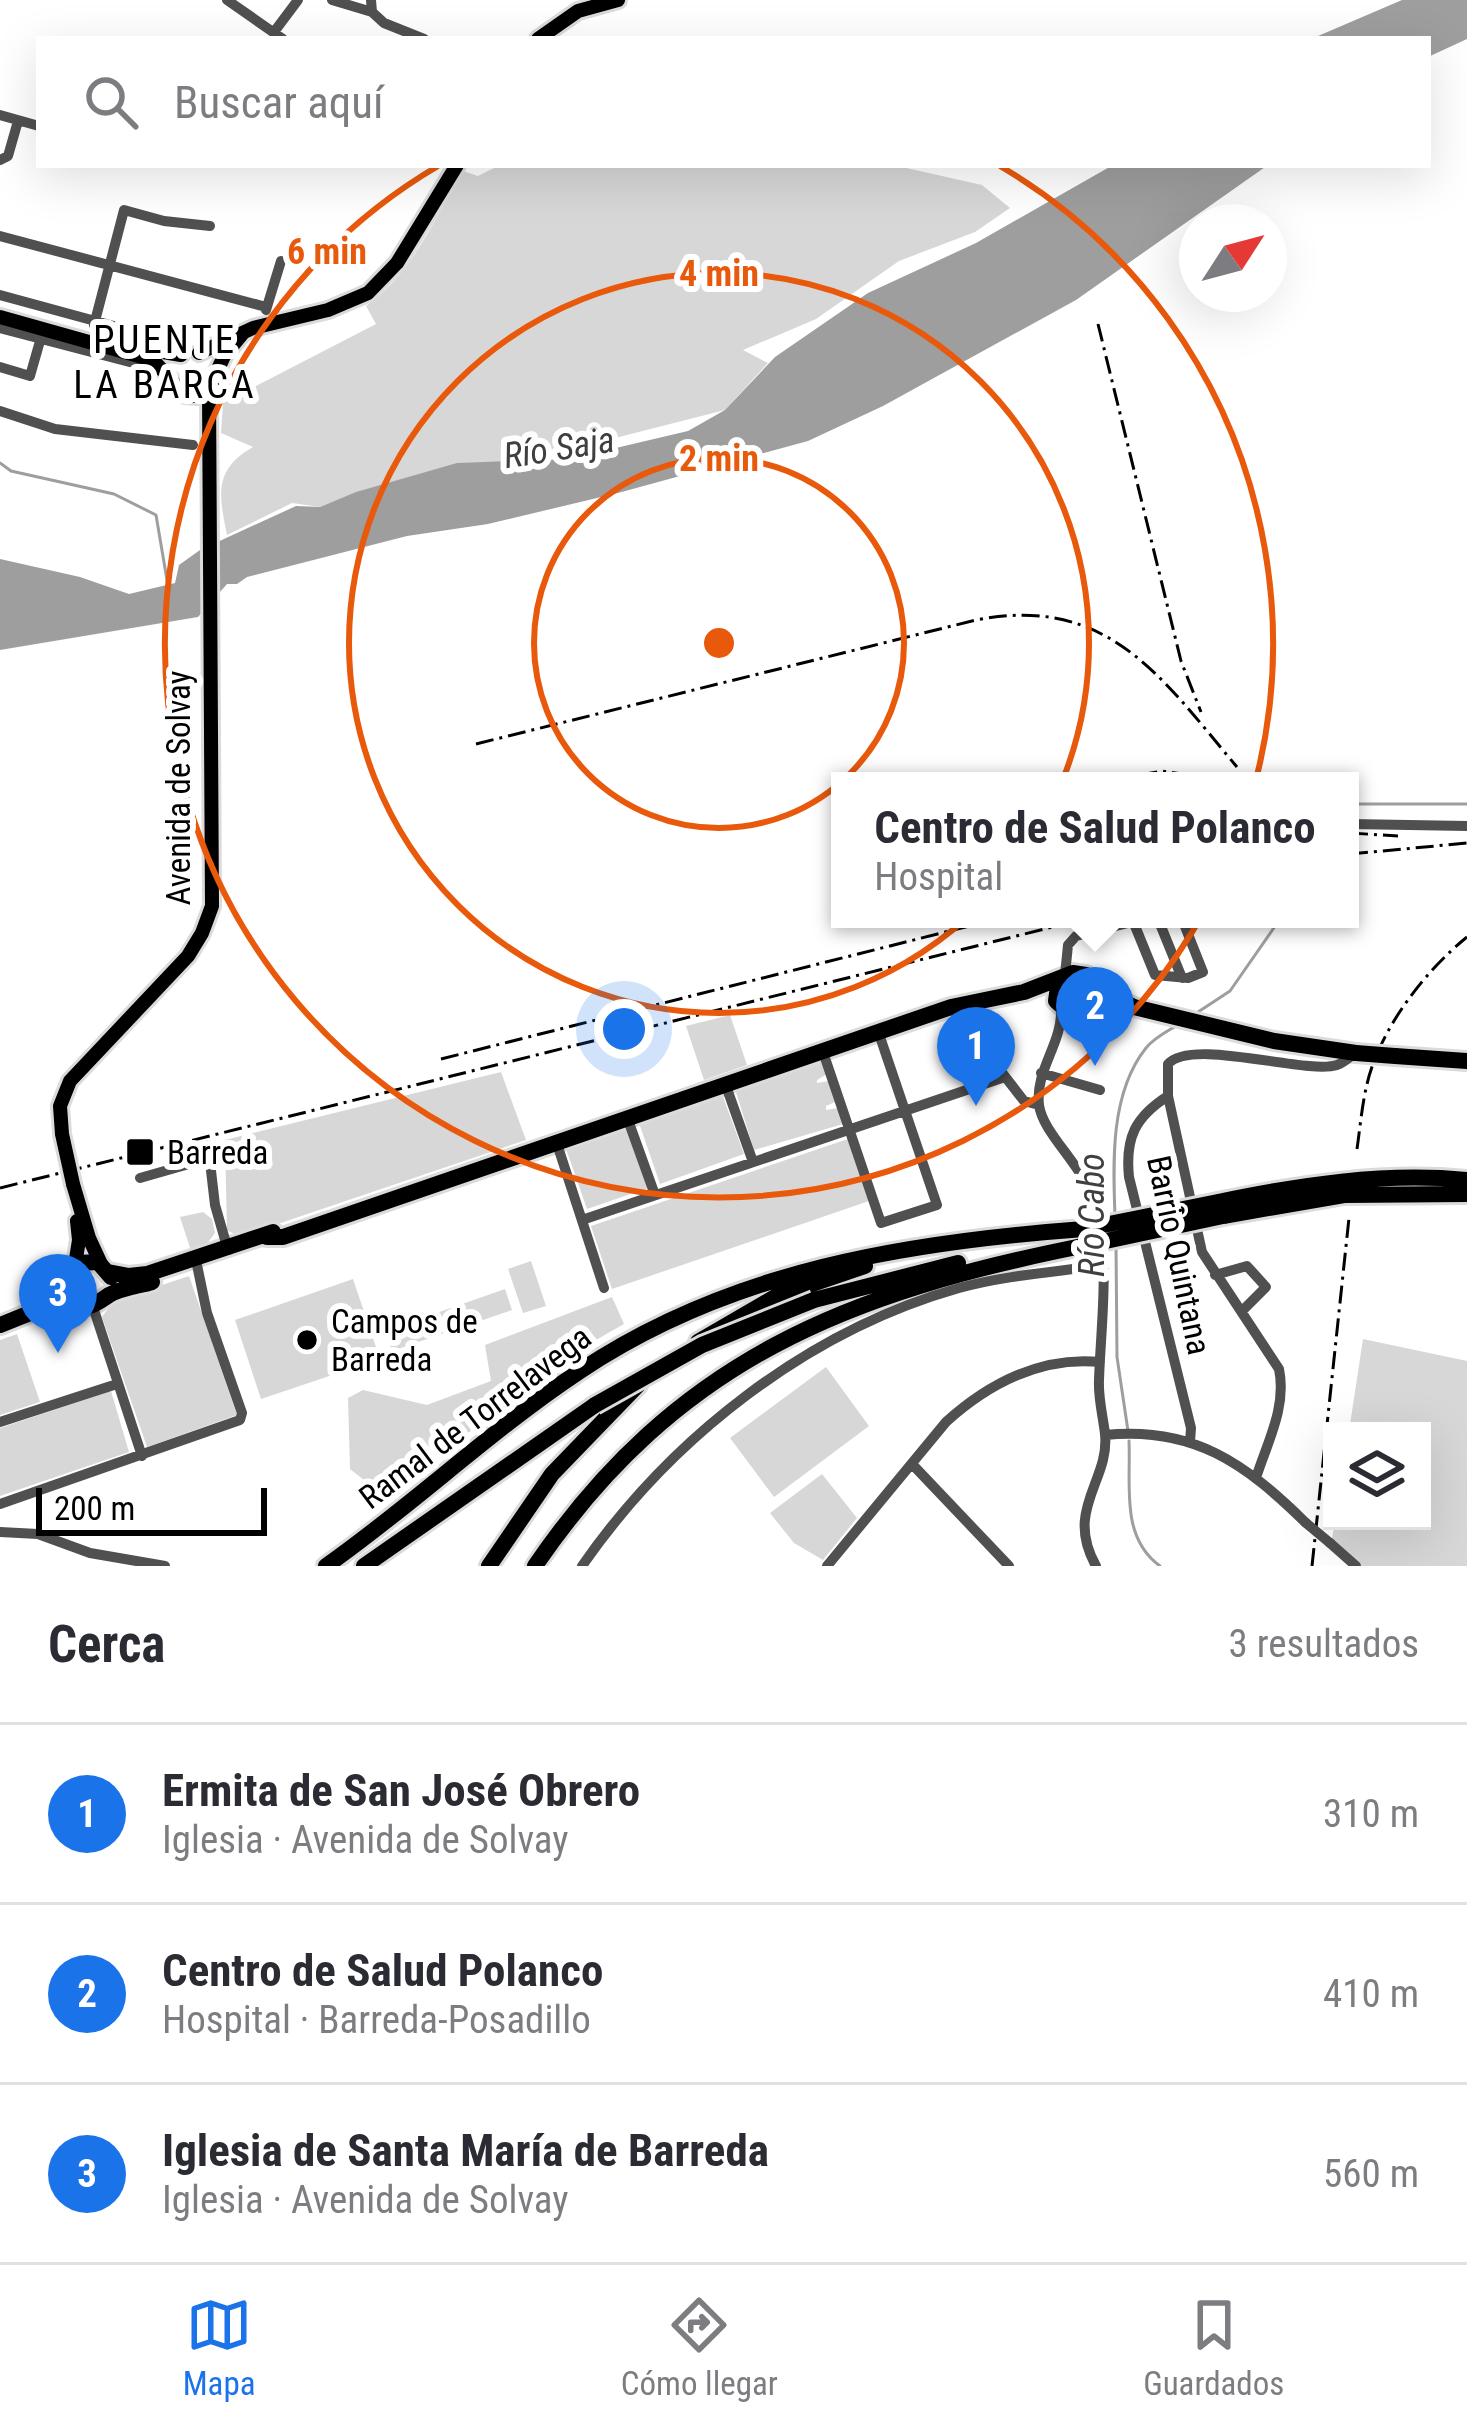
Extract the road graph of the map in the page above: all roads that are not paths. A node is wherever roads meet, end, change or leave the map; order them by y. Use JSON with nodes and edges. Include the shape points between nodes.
{"nodes":[{"id":1,"x":226,"y":0,"type":"edge"},
{"id":2,"x":298,"y":0,"type":"edge"},
{"id":3,"x":332,"y":0,"type":"edge"},
{"id":4,"x":618,"y":0,"type":"edge"},
{"id":5,"x":372,"y":6,"type":"edge"},
{"id":6,"x":279,"y":36,"type":"edge"},
{"id":7,"x":416,"y":36,"type":"edge"},
{"id":8,"x":542,"y":36,"type":"edge"},
{"id":9,"x":0,"y":115,"type":"edge"},
{"id":10,"x":18,"y":121,"type":"junction"},
{"id":11,"x":36,"y":125,"type":"edge"},
{"id":12,"x":0,"y":160,"type":"edge"},
{"id":13,"x":455,"y":168,"type":"edge"},
{"id":14,"x":211,"y":226,"type":"dead end"},
{"id":15,"x":0,"y":236,"type":"edge"},
{"id":16,"x":281,"y":261,"type":"dead end"},
{"id":17,"x":110,"y":266,"type":"junction"},
{"id":18,"x":0,"y":295,"type":"edge"},
{"id":19,"x":0,"y":314,"type":"edge"},
{"id":20,"x":0,"y":328,"type":"edge"},
{"id":21,"x":92,"y":330,"type":"junction"},
{"id":22,"x":243,"y":333,"type":"junction"},
{"id":23,"x":42,"y":335,"type":"junction"},
{"id":24,"x":179,"y":349,"type":"junction"},
{"id":25,"x":199,"y":353,"type":"junction"},
{"id":26,"x":130,"y":354,"type":"junction"},
{"id":27,"x":0,"y":368,"type":"edge"},
{"id":28,"x":147,"y":374,"type":"dead end"},
{"id":29,"x":170,"y":376,"type":"junction"},
{"id":30,"x":211,"y":381,"type":"junction"},
{"id":31,"x":184,"y":395,"type":"junction"},
{"id":32,"x":0,"y":411,"type":"edge"},
{"id":33,"x":200,"y":444,"type":"junction"},
{"id":34,"x":1359,"y":824,"type":"edge"},
{"id":35,"x":1467,"y":826,"type":"edge"},
{"id":36,"x":1105,"y":928,"type":"edge"},
{"id":37,"x":1141,"y":928,"type":"edge"},
{"id":38,"x":1162,"y":928,"type":"edge"},
{"id":39,"x":1186,"y":928,"type":"edge"},
{"id":40,"x":1068,"y":976,"type":"junction"},
{"id":41,"x":1182,"y":978,"type":"junction"},
{"id":42,"x":1096,"y":989,"type":"junction"},
{"id":43,"x":1024,"y":992,"type":"junction"},
{"id":44,"x":1058,"y":1005,"type":"junction"},
{"id":45,"x":951,"y":1007,"type":"junction"},
{"id":46,"x":1134,"y":1007,"type":"junction"},
{"id":47,"x":1086,"y":1011,"type":"junction"},
{"id":48,"x":878,"y":1031,"type":"junction"},
{"id":49,"x":1053,"y":1045,"type":"junction"},
{"id":50,"x":822,"y":1049,"type":"junction"},
{"id":51,"x":1356,"y":1053,"type":"junction"},
{"id":52,"x":1467,"y":1061,"type":"edge"},
{"id":53,"x":785,"y":1062,"type":"junction"},
{"id":54,"x":1041,"y":1073,"type":"junction"},
{"id":55,"x":1005,"y":1077,"type":"junction"},
{"id":56,"x":726,"y":1086,"type":"junction"},
{"id":57,"x":1100,"y":1090,"type":"dead end"},
{"id":58,"x":1168,"y":1096,"type":"junction"},
{"id":59,"x":1039,"y":1105,"type":"junction"},
{"id":60,"x":905,"y":1111,"type":"junction"},
{"id":61,"x":628,"y":1120,"type":"junction"},
{"id":62,"x":849,"y":1130,"type":"junction"},
{"id":63,"x":208,"y":1144,"type":"dead end"},
{"id":64,"x":557,"y":1144,"type":"junction"},
{"id":65,"x":210,"y":1159,"type":"junction"},
{"id":66,"x":752,"y":1162,"type":"junction"},
{"id":67,"x":140,"y":1178,"type":"dead end"},
{"id":68,"x":1467,"y":1180,"type":"edge"},
{"id":69,"x":74,"y":1188,"type":"junction"},
{"id":70,"x":1467,"y":1194,"type":"edge"},
{"id":71,"x":656,"y":1195,"type":"junction"},
{"id":72,"x":1221,"y":1209,"type":"junction"},
{"id":73,"x":582,"y":1220,"type":"junction"},
{"id":74,"x":267,"y":1237,"type":"junction"},
{"id":75,"x":1085,"y":1237,"type":"junction"},
{"id":76,"x":212,"y":1253,"type":"junction"},
{"id":77,"x":1104,"y":1265,"type":"junction"},
{"id":78,"x":105,"y":1268,"type":"junction"},
{"id":79,"x":70,"y":1274,"type":"junction"},
{"id":80,"x":1215,"y":1274,"type":"junction"},
{"id":81,"x":604,"y":1288,"type":"dead end"},
{"id":82,"x":109,"y":1295,"type":"junction"},
{"id":83,"x":84,"y":1305,"type":"junction"},
{"id":84,"x":1242,"y":1311,"type":"junction"},
{"id":85,"x":0,"y":1329,"type":"edge"},
{"id":86,"x":1100,"y":1362,"type":"junction"},
{"id":87,"x":117,"y":1384,"type":"junction"},
{"id":88,"x":0,"y":1423,"type":"edge"},
{"id":89,"x":1112,"y":1434,"type":"junction"},
{"id":90,"x":1190,"y":1442,"type":"junction"},
{"id":91,"x":142,"y":1456,"type":"junction"},
{"id":92,"x":912,"y":1464,"type":"junction"},
{"id":93,"x":1256,"y":1478,"type":"junction"},
{"id":94,"x":0,"y":1504,"type":"edge"},
{"id":95,"x":0,"y":1532,"type":"edge"},
{"id":96,"x":992,"y":1549,"type":"junction"},
{"id":97,"x":165,"y":1566,"type":"edge"},
{"id":98,"x":326,"y":1566,"type":"edge"},
{"id":99,"x":364,"y":1566,"type":"edge"},
{"id":100,"x":489,"y":1566,"type":"edge"},
{"id":101,"x":535,"y":1566,"type":"edge"},
{"id":102,"x":582,"y":1566,"type":"edge"},
{"id":103,"x":827,"y":1566,"type":"edge"},
{"id":104,"x":988,"y":1566,"type":"edge"},
{"id":105,"x":1009,"y":1566,"type":"edge"},
{"id":106,"x":1096,"y":1566,"type":"edge"},
{"id":107,"x":1356,"y":1566,"type":"edge"}],
"edges":[{"from":1,"to":6,"type":"street"},
{"from":2,"to":6,"type":"street"},
{"from":3,"to":5,"type":"street"},
{"from":4,"to":8,"type":"main road","via":[[578,11]]},
{"from":5,"to":7,"type":"street","via":[[384,23]]},
{"from":9,"to":10,"type":"street"},
{"from":10,"to":11,"type":"street"},
{"from":10,"to":12,"type":"street"},
{"from":13,"to":22,"type":"main road","via":[[397,263],[368,293]]},
{"from":14,"to":17,"type":"street","via":[[124,211]]},
{"from":15,"to":17,"type":"street"},
{"from":16,"to":17,"type":"street","via":[[267,310]]},
{"from":17,"to":21,"type":"street"},
{"from":18,"to":21,"type":"street"},
{"from":19,"to":21,"type":"main road"},
{"from":19,"to":23,"type":"main road"},
{"from":20,"to":23,"type":"street"},
{"from":21,"to":23,"type":"main road"},
{"from":21,"to":24,"type":"main road"},
{"from":21,"to":26,"type":"main road","via":[[93,340]]},
{"from":22,"to":25,"type":"main road"},
{"from":22,"to":30,"type":"main road"},
{"from":23,"to":26,"type":"main road"},
{"from":23,"to":27,"type":"street","via":[[30,376]]},
{"from":23,"to":28,"type":"street","via":[[141,365]]},
{"from":24,"to":25,"type":"main road"},
{"from":24,"to":29,"type":"main road"},
{"from":25,"to":30,"type":"main road","via":[[209,360]]},
{"from":26,"to":29,"type":"main road"},
{"from":29,"to":31,"type":"main road"},
{"from":30,"to":31,"type":"main road","via":[[197,396]]},
{"from":30,"to":33,"type":"main road","name":"Avenida de Solvay"},
{"from":31,"to":33,"type":"main road","via":[[200,416]]},
{"from":32,"to":33,"type":"street","via":[[70,431]]},
{"from":33,"to":69,"type":"main road","name":"Avenida de Solvay","bridge":true,"via":[[207,472],[210,915],[188,956],[73,1077],[61,1102]]},
{"from":34,"to":35,"type":"street"},
{"from":36,"to":40,"type":"street","via":[[1071,940]]},
{"from":37,"to":41,"type":"street","via":[[1155,975]]},
{"from":38,"to":41,"type":"street"},
{"from":39,"to":41,"type":"street","via":[[1204,972]]},
{"from":40,"to":42,"type":"highway","via":[[1090,979]]},
{"from":40,"to":43,"type":"highway"},
{"from":40,"to":44,"type":"highway"},
{"from":42,"to":46,"type":"highway"},
{"from":42,"to":47,"type":"highway"},
{"from":43,"to":44,"type":"highway"},
{"from":43,"to":45,"type":"highway"},
{"from":44,"to":47,"type":"highway","via":[[1071,1014]]},
{"from":44,"to":49,"type":"street"},
{"from":45,"to":48,"type":"highway"},
{"from":45,"to":55,"type":"street"},
{"from":46,"to":47,"type":"highway"},
{"from":46,"to":51,"type":"highway"},
{"from":47,"to":49,"type":"street"},
{"from":48,"to":50,"type":"highway"},
{"from":48,"to":60,"type":"street"},
{"from":49,"to":54,"type":"street"},
{"from":50,"to":53,"type":"highway"},
{"from":50,"to":62,"type":"street"},
{"from":51,"to":52,"type":"highway","bridge":true},
{"from":51,"to":58,"type":"street","name":"Barrio Quintana","via":[[1334,1066],[1179,1056],[1168,1064]]},
{"from":53,"to":56,"type":"highway"},
{"from":53,"to":74,"type":"highway"},
{"from":54,"to":57,"type":"street"},
{"from":54,"to":59,"type":"street"},
{"from":55,"to":59,"type":"street","via":[[1024,1101]]},
{"from":55,"to":60,"type":"street"},
{"from":56,"to":61,"type":"highway"},
{"from":56,"to":66,"type":"street"},
{"from":58,"to":80,"type":"street","name":"Barrio Quintana","via":[[1202,1252]]},
{"from":58,"to":90,"type":"street","name":"Barrio Quintana","via":[[1134,1126],[1127,1156]]},
{"from":59,"to":77,"type":"street","via":[[1088,1184]]},
{"from":60,"to":62,"type":"street"},
{"from":60,"to":62,"type":"street","via":[[937,1204],[881,1223]]},
{"from":61,"to":64,"type":"highway"},
{"from":61,"to":71,"type":"street"},
{"from":62,"to":66,"type":"street"},
{"from":63,"to":65,"type":"street"},
{"from":64,"to":73,"type":"street"},
{"from":64,"to":74,"type":"highway"},
{"from":65,"to":67,"type":"street"},
{"from":65,"to":76,"type":"street"},
{"from":66,"to":71,"type":"street"},
{"from":68,"to":72,"type":"highway","via":[[1341,1181]]},
{"from":69,"to":78,"type":"main road"},
{"from":69,"to":79,"type":"main road","via":[[79,1240]]},
{"from":70,"to":72,"type":"highway","via":[[1344,1195]]},
{"from":71,"to":73,"type":"street"},
{"from":72,"to":75,"type":"highway","bridge":true},
{"from":73,"to":81,"type":"street"},
{"from":74,"to":76,"type":"highway"},
{"from":75,"to":98,"type":"highway","name":"Ramal de Torrelavega","via":[[991,1238],[844,1260],[700,1306],[561,1383]]},
{"from":75,"to":99,"type":"highway","name":"Ramal de Torrelavega","bridge":true,"via":[[814,1300],[702,1345],[595,1405]]},
{"from":75,"to":100,"type":"highway","via":[[856,1268],[734,1319],[601,1420],[533,1498]]},
{"from":75,"to":101,"type":"highway","via":[[914,1286],[763,1350],[640,1441]]},
{"from":76,"to":78,"type":"highway","via":[[139,1276]]},
{"from":76,"to":82,"type":"highway"},
{"from":76,"to":91,"type":"street","via":[[208,1313],[242,1418]]},
{"from":77,"to":86,"type":"street"},
{"from":77,"to":102,"type":"street","via":[[959,1288],[846,1334],[700,1431]]},
{"from":78,"to":79,"type":"highway","via":[[90,1261]]},
{"from":78,"to":82,"type":"highway"},
{"from":79,"to":83,"type":"highway"},
{"from":79,"to":85,"type":"highway","via":[[41,1309]]},
{"from":80,"to":84,"type":"street","name":"Barrio Quintana"},
{"from":80,"to":84,"type":"street","name":"Barrio Quintana","via":[[1247,1266],[1266,1287]]},
{"from":82,"to":83,"type":"highway"},
{"from":83,"to":85,"type":"highway"},
{"from":83,"to":87,"type":"street"},
{"from":84,"to":93,"type":"street","name":"Barrio Quintana","via":[[1281,1381]]},
{"from":86,"to":89,"type":"street","via":[[1100,1399]]},
{"from":86,"to":92,"type":"street","via":[[1046,1365],[994,1386],[946,1422]]},
{"from":87,"to":88,"type":"street"},
{"from":87,"to":91,"type":"street"},
{"from":89,"to":90,"type":"street"},
{"from":89,"to":106,"type":"street","via":[[1086,1507]]},
{"from":90,"to":93,"type":"street"},
{"from":91,"to":94,"type":"street"},
{"from":92,"to":96,"type":"street"},
{"from":92,"to":103,"type":"street"},
{"from":93,"to":107,"type":"street","bridge":true},
{"from":95,"to":97,"type":"street"},
{"from":96,"to":104,"type":"street"},
{"from":96,"to":105,"type":"street"}]}
